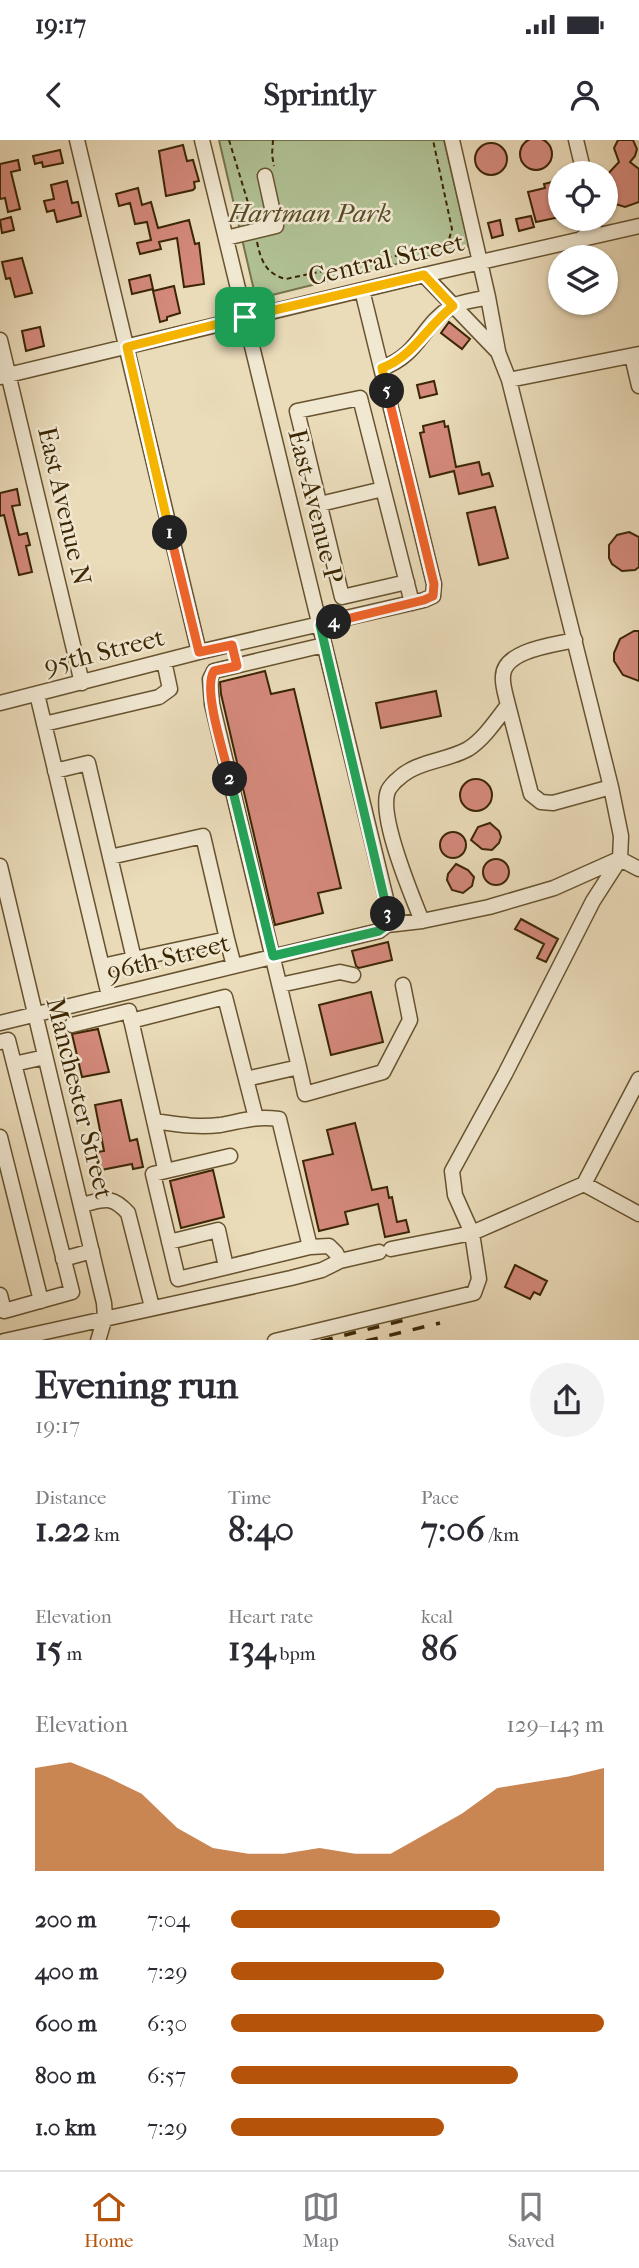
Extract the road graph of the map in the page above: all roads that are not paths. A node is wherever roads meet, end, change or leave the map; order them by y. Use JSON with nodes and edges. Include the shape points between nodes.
{"nodes":[{"id":1,"x":77,"y":140,"type":"edge"},
{"id":2,"x":202,"y":140,"type":"edge"},
{"id":3,"x":452,"y":140,"type":"edge"},
{"id":4,"x":576,"y":140,"type":"edge"},
{"id":5,"x":581,"y":161,"type":"edge"},
{"id":6,"x":270,"y":175,"type":"road end"},
{"id":7,"x":639,"y":226,"type":"edge"},
{"id":8,"x":593,"y":231,"type":"edge"},
{"id":9,"x":226,"y":238,"type":"junction"},
{"id":10,"x":580,"y":239,"type":"junction"},
{"id":11,"x":481,"y":262,"type":"junction"},
{"id":12,"x":424,"y":275,"type":"junction"},
{"id":13,"x":362,"y":290,"type":"junction"},
{"id":14,"x":488,"y":297,"type":"junction"},
{"id":15,"x":453,"y":306,"type":"junction"},
{"id":16,"x":245,"y":317,"type":"junction"},
{"id":17,"x":0,"y":340,"type":"edge"},
{"id":18,"x":127,"y":347,"type":"junction"},
{"id":19,"x":498,"y":352,"type":"junction"},
{"id":20,"x":635,"y":355,"type":"edge"},
{"id":21,"x":382,"y":368,"type":"junction"},
{"id":22,"x":4,"y":376,"type":"edge"},
{"id":23,"x":509,"y":380,"type":"junction"},
{"id":24,"x":639,"y":386,"type":"edge"},
{"id":25,"x":383,"y":489,"type":"junction"},
{"id":26,"x":320,"y":504,"type":"junction"},
{"id":27,"x":407,"y":582,"type":"junction"},
{"id":28,"x":342,"y":597,"type":"junction"},
{"id":29,"x":419,"y":601,"type":"junction"},
{"id":30,"x":348,"y":618,"type":"junction"},
{"id":31,"x":320,"y":625,"type":"junction"},
{"id":32,"x":575,"y":640,"type":"junction"},
{"id":33,"x":232,"y":645,"type":"junction"},
{"id":34,"x":324,"y":645,"type":"junction"},
{"id":35,"x":199,"y":652,"type":"junction"},
{"id":36,"x":164,"y":661,"type":"junction"},
{"id":37,"x":237,"y":666,"type":"junction"},
{"id":38,"x":82,"y":683,"type":"junction"},
{"id":39,"x":37,"y":694,"type":"junction"},
{"id":40,"x":0,"y":703,"type":"edge"},
{"id":41,"x":508,"y":705,"type":"junction"},
{"id":42,"x":44,"y":724,"type":"junction"},
{"id":43,"x":55,"y":771,"type":"junction"},
{"id":44,"x":611,"y":788,"type":"junction"},
{"id":45,"x":110,"y":858,"type":"junction"},
{"id":46,"x":620,"y":859,"type":"junction"},
{"id":47,"x":0,"y":866,"type":"edge"},
{"id":48,"x":639,"y":869,"type":"edge"},
{"id":49,"x":422,"y":921,"type":"junction"},
{"id":50,"x":387,"y":925,"type":"junction"},
{"id":51,"x":227,"y":939,"type":"junction"},
{"id":52,"x":273,"y":956,"type":"junction"},
{"id":53,"x":134,"y":959,"type":"junction"},
{"id":54,"x":102,"y":966,"type":"junction"},
{"id":55,"x":234,"y":966,"type":"junction"},
{"id":56,"x":352,"y":975,"type":"dead end"},
{"id":57,"x":280,"y":985,"type":"junction"},
{"id":58,"x":403,"y":985,"type":"dead end"},
{"id":59,"x":109,"y":996,"type":"junction"},
{"id":60,"x":34,"y":1014,"type":"junction"},
{"id":61,"x":131,"y":1021,"type":"junction"},
{"id":62,"x":0,"y":1023,"type":"edge"},
{"id":63,"x":72,"y":1026,"type":"dead end"},
{"id":64,"x":0,"y":1042,"type":"edge"},
{"id":65,"x":45,"y":1057,"type":"junction"},
{"id":66,"x":298,"y":1060,"type":"junction"},
{"id":67,"x":14,"y":1064,"type":"junction"},
{"id":68,"x":246,"y":1079,"type":"junction"},
{"id":69,"x":639,"y":1079,"type":"edge"},
{"id":70,"x":256,"y":1118,"type":"junction"},
{"id":71,"x":154,"y":1121,"type":"junction"},
{"id":72,"x":0,"y":1137,"type":"edge"},
{"id":73,"x":230,"y":1156,"type":"dead end"},
{"id":74,"x":164,"y":1164,"type":"dead end"},
{"id":75,"x":584,"y":1184,"type":"junction"},
{"id":76,"x":81,"y":1205,"type":"junction"},
{"id":77,"x":639,"y":1213,"type":"edge"},
{"id":78,"x":472,"y":1233,"type":"junction"},
{"id":79,"x":169,"y":1242,"type":"junction"},
{"id":80,"x":310,"y":1247,"type":"junction"},
{"id":81,"x":92,"y":1251,"type":"junction"},
{"id":82,"x":63,"y":1259,"type":"junction"},
{"id":83,"x":340,"y":1261,"type":"junction"},
{"id":84,"x":226,"y":1267,"type":"junction"},
{"id":85,"x":41,"y":1301,"type":"junction"},
{"id":86,"x":1,"y":1302,"type":"edge"},
{"id":87,"x":152,"y":1307,"type":"junction"},
{"id":88,"x":105,"y":1317,"type":"junction"},
{"id":89,"x":4,"y":1340,"type":"edge"},
{"id":90,"x":98,"y":1340,"type":"edge"},
{"id":91,"x":275,"y":1340,"type":"edge"}],
"edges":[{"from":1,"to":18,"type":"street"},
{"from":2,"to":9,"type":"street","name":"East Avenue P"},
{"from":3,"to":11,"type":"street"},
{"from":4,"to":5,"type":"street"},
{"from":6,"to":9,"type":"street","via":[[276,226]]},
{"from":7,"to":10,"type":"street","name":"Central Street"},
{"from":8,"to":10,"type":"street"},
{"from":9,"to":16,"type":"street","name":"East Avenue P"},
{"from":10,"to":11,"type":"street","name":"Central Street"},
{"from":11,"to":12,"type":"street","name":"Central Street"},
{"from":11,"to":14,"type":"street"},
{"from":12,"to":13,"type":"street","name":"Central Street"},
{"from":12,"to":15,"type":"street"},
{"from":13,"to":16,"type":"street","name":"Central Street"},
{"from":13,"to":21,"type":"street"},
{"from":14,"to":15,"type":"street"},
{"from":14,"to":19,"type":"street"},
{"from":15,"to":19,"type":"street"},
{"from":15,"to":21,"type":"street","via":[[404,358]]},
{"from":16,"to":18,"type":"street","name":"Central Street"},
{"from":16,"to":31,"type":"street","name":"East Avenue P"},
{"from":17,"to":22,"type":"street","name":"East Avenue N"},
{"from":18,"to":22,"type":"street","name":"Central Street"},
{"from":18,"to":35,"type":"street"},
{"from":19,"to":23,"type":"street"},
{"from":20,"to":23,"type":"street"},
{"from":20,"to":24,"type":"street"},
{"from":21,"to":29,"type":"street","via":[[434,584],[433,596]]},
{"from":22,"to":38,"type":"street","name":"East Avenue N"},
{"from":23,"to":32,"type":"street"},
{"from":25,"to":26,"type":"street"},
{"from":25,"to":26,"type":"street","via":[[360,398],[297,411]]},
{"from":25,"to":27,"type":"street"},
{"from":26,"to":28,"type":"street"},
{"from":27,"to":28,"type":"street"},
{"from":27,"to":29,"type":"street"},
{"from":28,"to":30,"type":"street"},
{"from":29,"to":30,"type":"street","name":"95th Street"},
{"from":30,"to":31,"type":"street","name":"95th Street"},
{"from":31,"to":33,"type":"street","name":"95th Street"},
{"from":31,"to":34,"type":"street","name":"East Avenue P"},
{"from":32,"to":41,"type":"street","via":[[520,654],[507,663],[502,676]]},
{"from":32,"to":44,"type":"street"},
{"from":33,"to":35,"type":"street","name":"95th Street"},
{"from":33,"to":37,"type":"street"},
{"from":34,"to":37,"type":"street"},
{"from":34,"to":50,"type":"street","name":"East Avenue P","via":[[389,911]]},
{"from":35,"to":36,"type":"street","name":"95th Street"},
{"from":36,"to":38,"type":"street","name":"95th Street"},
{"from":36,"to":42,"type":"street","via":[[170,689],[159,697]]},
{"from":37,"to":52,"type":"street","via":[[214,671],[210,679],[212,704]]},
{"from":38,"to":39,"type":"street","name":"95th Street"},
{"from":39,"to":40,"type":"street","name":"95th Street"},
{"from":39,"to":42,"type":"street"},
{"from":41,"to":44,"type":"street","via":[[531,794],[541,802],[553,803]]},
{"from":41,"to":49,"type":"street","via":[[469,748],[399,777],[388,792],[387,813]]},
{"from":42,"to":43,"type":"street"},
{"from":43,"to":45,"type":"street","via":[[88,763]]},
{"from":43,"to":54,"type":"street"},
{"from":44,"to":46,"type":"street","via":[[621,836]]},
{"from":45,"to":51,"type":"street","via":[[203,836]]},
{"from":45,"to":53,"type":"street"},
{"from":46,"to":48,"type":"street"},
{"from":46,"to":49,"type":"street","name":"96th Street","via":[[554,888]]},
{"from":46,"to":78,"type":"street","via":[[593,901],[452,1171],[455,1195]]},
{"from":47,"to":60,"type":"street","name":"Manchester Street"},
{"from":49,"to":50,"type":"street","name":"96th Street"},
{"from":50,"to":52,"type":"street","name":"96th Street","via":[[379,931]]},
{"from":51,"to":53,"type":"street"},
{"from":51,"to":55,"type":"street"},
{"from":52,"to":55,"type":"street","name":"96th Street"},
{"from":52,"to":57,"type":"street"},
{"from":53,"to":54,"type":"street"},
{"from":54,"to":59,"type":"street"},
{"from":55,"to":59,"type":"street","name":"96th Street"},
{"from":56,"to":57,"type":"street","via":[[340,972]]},
{"from":57,"to":66,"type":"street"},
{"from":58,"to":66,"type":"street","via":[[410,1020],[383,1072],[305,1094]]},
{"from":59,"to":60,"type":"street","name":"96th Street"},
{"from":60,"to":62,"type":"street","name":"96th Street"},
{"from":60,"to":65,"type":"street","name":"Manchester Street"},
{"from":61,"to":63,"type":"street","via":[[128,1011]]},
{"from":61,"to":68,"type":"street","via":[[225,996]]},
{"from":61,"to":71,"type":"street"},
{"from":64,"to":67,"type":"street","via":[[8,1040]]},
{"from":65,"to":67,"type":"street"},
{"from":65,"to":76,"type":"street","name":"Manchester Street"},
{"from":66,"to":68,"type":"street"},
{"from":67,"to":82,"type":"street"},
{"from":68,"to":70,"type":"street"},
{"from":69,"to":75,"type":"street"},
{"from":70,"to":71,"type":"street","via":[[192,1126]]},
{"from":70,"to":80,"type":"street","via":[[279,1119]]},
{"from":71,"to":74,"type":"street"},
{"from":72,"to":85,"type":"street"},
{"from":73,"to":79,"type":"street","via":[[153,1174]]},
{"from":75,"to":77,"type":"street"},
{"from":75,"to":78,"type":"street"},
{"from":76,"to":81,"type":"street","name":"Manchester Street"},
{"from":76,"to":87,"type":"street","via":[[109,1199],[118,1201],[128,1213]]},
{"from":78,"to":83,"type":"street"},
{"from":78,"to":91,"type":"street","via":[[479,1279],[474,1293]]},
{"from":79,"to":84,"type":"street","via":[[178,1279]]},
{"from":79,"to":84,"type":"street","via":[[218,1230]]},
{"from":80,"to":83,"type":"street","via":[[329,1246]]},
{"from":80,"to":84,"type":"street"},
{"from":81,"to":82,"type":"street"},
{"from":81,"to":88,"type":"street","name":"Manchester Street"},
{"from":82,"to":85,"type":"street","via":[[72,1292]]},
{"from":83,"to":87,"type":"street","via":[[322,1270]]},
{"from":85,"to":86,"type":"street","via":[[4,1311]]},
{"from":87,"to":88,"type":"street"},
{"from":88,"to":89,"type":"street"},
{"from":88,"to":90,"type":"street","name":"Manchester Street"}]}
